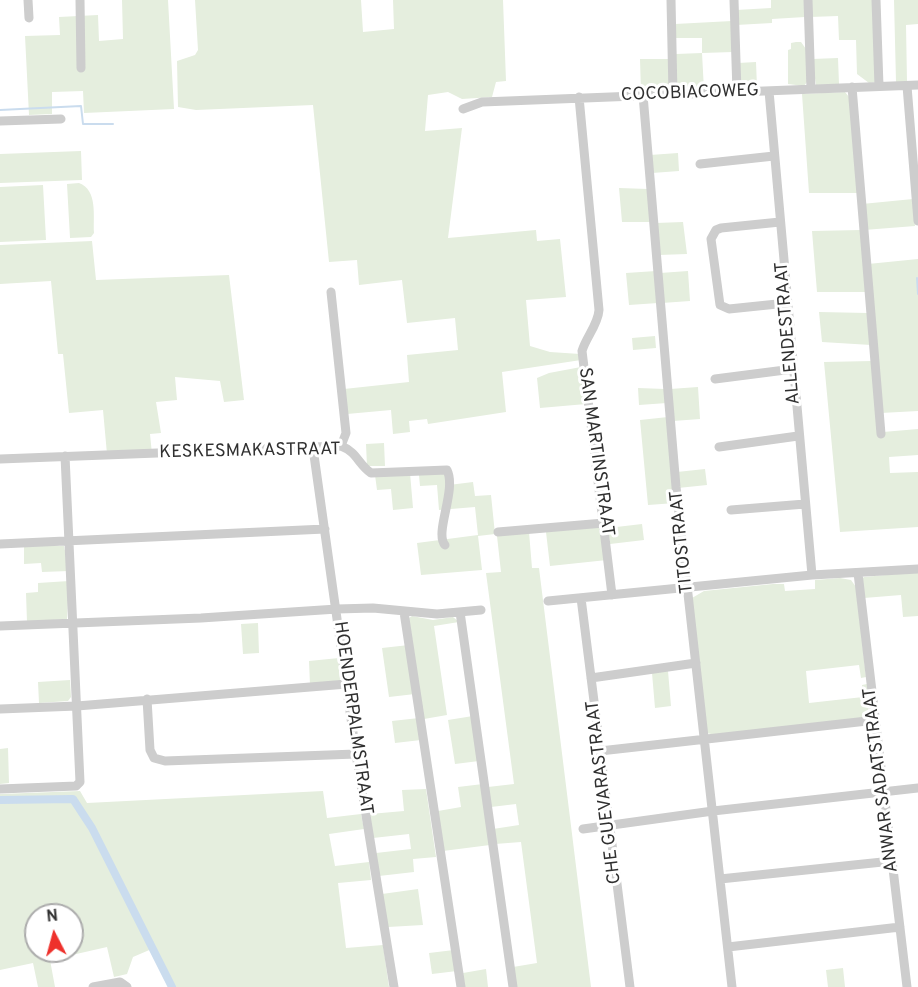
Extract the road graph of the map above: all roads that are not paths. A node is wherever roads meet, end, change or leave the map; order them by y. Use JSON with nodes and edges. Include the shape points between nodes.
{"nodes":[{"id":1,"x":28,"y":0,"type":"edge"},
{"id":2,"x":80,"y":0,"type":"edge"},
{"id":3,"x":671,"y":0,"type":"edge"},
{"id":4,"x":734,"y":0,"type":"edge"},
{"id":5,"x":808,"y":0,"type":"edge"},
{"id":6,"x":876,"y":0,"type":"edge"},
{"id":7,"x":29,"y":18,"type":"dead end"},
{"id":8,"x":81,"y":68,"type":"dead end"},
{"id":9,"x":918,"y":85,"type":"edge"},
{"id":10,"x":879,"y":86,"type":"junction"},
{"id":11,"x":907,"y":86,"type":"junction"},
{"id":12,"x":852,"y":87,"type":"junction"},
{"id":13,"x":811,"y":89,"type":"junction"},
{"id":14,"x":769,"y":91,"type":"junction"},
{"id":15,"x":736,"y":92,"type":"junction"},
{"id":16,"x":673,"y":94,"type":"junction"},
{"id":17,"x":643,"y":95,"type":"junction"},
{"id":18,"x":579,"y":97,"type":"junction"},
{"id":19,"x":463,"y":108,"type":"dead end"},
{"id":20,"x":61,"y":119,"type":"dead end"},
{"id":21,"x":0,"y":121,"type":"edge"},
{"id":22,"x":774,"y":156,"type":"junction"},
{"id":23,"x":700,"y":164,"type":"dead end"},
{"id":24,"x":918,"y":221,"type":"edge"},
{"id":25,"x":780,"y":222,"type":"junction"},
{"id":26,"x":331,"y":292,"type":"dead end"},
{"id":27,"x":787,"y":303,"type":"junction"},
{"id":28,"x":792,"y":369,"type":"junction"},
{"id":29,"x":715,"y":379,"type":"dead end"},
{"id":30,"x":881,"y":434,"type":"dead end"},
{"id":31,"x":798,"y":436,"type":"junction"},
{"id":32,"x":341,"y":446,"type":"junction"},
{"id":33,"x":718,"y":447,"type":"dead end"},
{"id":34,"x":313,"y":448,"type":"junction"},
{"id":35,"x":65,"y":456,"type":"junction"},
{"id":36,"x":0,"y":459,"type":"edge"},
{"id":37,"x":805,"y":504,"type":"junction"},
{"id":38,"x":731,"y":510,"type":"dead end"},
{"id":39,"x":604,"y":522,"type":"junction"},
{"id":40,"x":326,"y":529,"type":"junction"},
{"id":41,"x":498,"y":532,"type":"dead end"},
{"id":42,"x":70,"y":542,"type":"junction"},
{"id":43,"x":0,"y":544,"type":"edge"},
{"id":44,"x":445,"y":545,"type":"dead end"},
{"id":45,"x":918,"y":570,"type":"edge"},
{"id":46,"x":858,"y":573,"type":"junction"},
{"id":47,"x":812,"y":575,"type":"junction"},
{"id":48,"x":688,"y":588,"type":"junction"},
{"id":49,"x":612,"y":595,"type":"junction"},
{"id":50,"x":580,"y":598,"type":"junction"},
{"id":51,"x":548,"y":601,"type":"dead end"},
{"id":52,"x":337,"y":609,"type":"junction"},
{"id":53,"x":481,"y":610,"type":"dead end"},
{"id":54,"x":404,"y":612,"type":"junction"},
{"id":55,"x":460,"y":612,"type":"junction"},
{"id":56,"x":74,"y":623,"type":"junction"},
{"id":57,"x":0,"y":626,"type":"edge"},
{"id":58,"x":696,"y":663,"type":"junction"},
{"id":59,"x":591,"y":678,"type":"junction"},
{"id":60,"x":347,"y":684,"type":"junction"},
{"id":61,"x":147,"y":699,"type":"junction"},
{"id":62,"x":77,"y":706,"type":"junction"},
{"id":63,"x":0,"y":709,"type":"edge"},
{"id":64,"x":876,"y":720,"type":"junction"},
{"id":65,"x":705,"y":740,"type":"junction"},
{"id":66,"x":600,"y":750,"type":"junction"},
{"id":67,"x":356,"y":754,"type":"junction"},
{"id":68,"x":918,"y":788,"type":"edge"},
{"id":69,"x":0,"y":789,"type":"edge"},
{"id":70,"x":884,"y":792,"type":"junction"},
{"id":71,"x":713,"y":811,"type":"junction"},
{"id":72,"x":609,"y":826,"type":"junction"},
{"id":73,"x":583,"y":829,"type":"dead end"},
{"id":74,"x":892,"y":861,"type":"junction"},
{"id":75,"x":720,"y":879,"type":"junction"},
{"id":76,"x":900,"y":927,"type":"junction"},
{"id":77,"x":728,"y":947,"type":"junction"},
{"id":78,"x":93,"y":987,"type":"edge"},
{"id":79,"x":127,"y":987,"type":"edge"},
{"id":80,"x":394,"y":987,"type":"edge"},
{"id":81,"x":461,"y":987,"type":"edge"},
{"id":82,"x":513,"y":987,"type":"edge"},
{"id":83,"x":630,"y":987,"type":"edge"},
{"id":84,"x":732,"y":987,"type":"edge"},
{"id":85,"x":907,"y":987,"type":"edge"}],
"edges":[{"from":1,"to":7,"type":"street"},
{"from":2,"to":8,"type":"street"},
{"from":3,"to":16,"type":"street"},
{"from":4,"to":15,"type":"street"},
{"from":5,"to":13,"type":"street"},
{"from":6,"to":10,"type":"street"},
{"from":9,"to":11,"type":"street","name":"COCOBIACOWEG"},
{"from":10,"to":11,"type":"street","name":"COCOBIACOWEG"},
{"from":10,"to":12,"type":"street","name":"COCOBIACOWEG"},
{"from":11,"to":24,"type":"street"},
{"from":12,"to":13,"type":"street","name":"COCOBIACOWEG"},
{"from":12,"to":30,"type":"street"},
{"from":13,"to":14,"type":"street","name":"COCOBIACOWEG"},
{"from":14,"to":15,"type":"street","name":"COCOBIACOWEG"},
{"from":14,"to":22,"type":"street","name":"ALLENDESTRAAT"},
{"from":15,"to":16,"type":"street","name":"COCOBIACOWEG"},
{"from":16,"to":17,"type":"street","name":"COCOBIACOWEG"},
{"from":17,"to":18,"type":"street","name":"COCOBIACOWEG"},
{"from":17,"to":48,"type":"street","name":"TITOSTRAAT"},
{"from":18,"to":19,"type":"street","name":"COCOBIACOWEG","via":[[482,102]]},
{"from":18,"to":39,"type":"street","name":"SAN MARTINSTRAAT","via":[[599,310],[582,351]]},
{"from":20,"to":21,"type":"street"},
{"from":22,"to":23,"type":"street"},
{"from":22,"to":25,"type":"street","name":"ALLENDESTRAAT"},
{"from":25,"to":27,"type":"street","name":"ALLENDESTRAAT"},
{"from":25,"to":27,"type":"street","via":[[721,228],[711,239],[720,305],[729,309]]},
{"from":26,"to":32,"type":"street","via":[[346,433]]},
{"from":27,"to":28,"type":"street","name":"ALLENDESTRAAT"},
{"from":28,"to":29,"type":"street"},
{"from":28,"to":31,"type":"street","name":"ALLENDESTRAAT"},
{"from":31,"to":33,"type":"street"},
{"from":31,"to":37,"type":"street","name":"ALLENDESTRAAT"},
{"from":32,"to":34,"type":"street","name":"KESKESMAKASTRAAT"},
{"from":32,"to":44,"type":"street","name":"KESKESMAKASTRAAT","via":[[351,450],[371,473],[447,470],[448,507],[441,536]]},
{"from":34,"to":35,"type":"street","name":"KESKESMAKASTRAAT"},
{"from":34,"to":40,"type":"street","name":"HOENDERPALMSTRAAT"},
{"from":35,"to":36,"type":"street","name":"KESKESMAKASTRAAT"},
{"from":35,"to":42,"type":"street"},
{"from":37,"to":38,"type":"street"},
{"from":37,"to":47,"type":"street","name":"ALLENDESTRAAT"},
{"from":39,"to":41,"type":"street"},
{"from":39,"to":49,"type":"street","name":"SAN MARTINSTRAAT"},
{"from":40,"to":42,"type":"street"},
{"from":40,"to":52,"type":"street","name":"HOENDERPALMSTRAAT"},
{"from":42,"to":43,"type":"street"},
{"from":42,"to":56,"type":"street"},
{"from":45,"to":46,"type":"street"},
{"from":46,"to":47,"type":"street"},
{"from":46,"to":64,"type":"street","name":"ANWAR SADATSTRAAT"},
{"from":47,"to":48,"type":"street"},
{"from":48,"to":49,"type":"street"},
{"from":48,"to":58,"type":"street","name":"TITOSTRAAT"},
{"from":49,"to":50,"type":"street"},
{"from":50,"to":51,"type":"street"},
{"from":50,"to":59,"type":"street","name":"CHE GUEVARASTRAAT"},
{"from":52,"to":54,"type":"street"},
{"from":52,"to":56,"type":"street"},
{"from":52,"to":60,"type":"street","name":"HOENDERPALMSTRAAT"},
{"from":53,"to":55,"type":"street"},
{"from":54,"to":55,"type":"street"},
{"from":54,"to":81,"type":"street"},
{"from":55,"to":82,"type":"street"},
{"from":56,"to":57,"type":"street"},
{"from":56,"to":62,"type":"street"},
{"from":58,"to":59,"type":"street"},
{"from":58,"to":65,"type":"street","name":"TITOSTRAAT"},
{"from":59,"to":66,"type":"street","name":"CHE GUEVARASTRAAT"},
{"from":60,"to":61,"type":"street"},
{"from":60,"to":67,"type":"street","name":"HOENDERPALMSTRAAT"},
{"from":61,"to":62,"type":"street"},
{"from":61,"to":67,"type":"street","via":[[150,750],[154,758],[165,761]]},
{"from":62,"to":63,"type":"street"},
{"from":62,"to":69,"type":"street","via":[[80,782],[76,786]]},
{"from":64,"to":65,"type":"street"},
{"from":64,"to":70,"type":"street","name":"ANWAR SADATSTRAAT"},
{"from":65,"to":66,"type":"street"},
{"from":65,"to":71,"type":"street","name":"TITOSTRAAT"},
{"from":66,"to":72,"type":"street","name":"CHE GUEVARASTRAAT"},
{"from":67,"to":80,"type":"street","name":"HOENDERPALMSTRAAT"},
{"from":68,"to":70,"type":"street"},
{"from":70,"to":71,"type":"street"},
{"from":70,"to":74,"type":"street","name":"ANWAR SADATSTRAAT"},
{"from":71,"to":72,"type":"street"},
{"from":71,"to":75,"type":"street","name":"TITOSTRAAT"},
{"from":72,"to":73,"type":"street"},
{"from":72,"to":83,"type":"street","name":"CHE GUEVARASTRAAT"},
{"from":74,"to":75,"type":"street"},
{"from":74,"to":76,"type":"street","name":"ANWAR SADATSTRAAT"},
{"from":75,"to":77,"type":"street","name":"TITOSTRAAT"},
{"from":76,"to":77,"type":"street"},
{"from":76,"to":85,"type":"street","name":"ANWAR SADATSTRAAT"},
{"from":77,"to":84,"type":"street","name":"TITOSTRAAT"},
{"from":78,"to":79,"type":"street","via":[[120,982]]}]}
